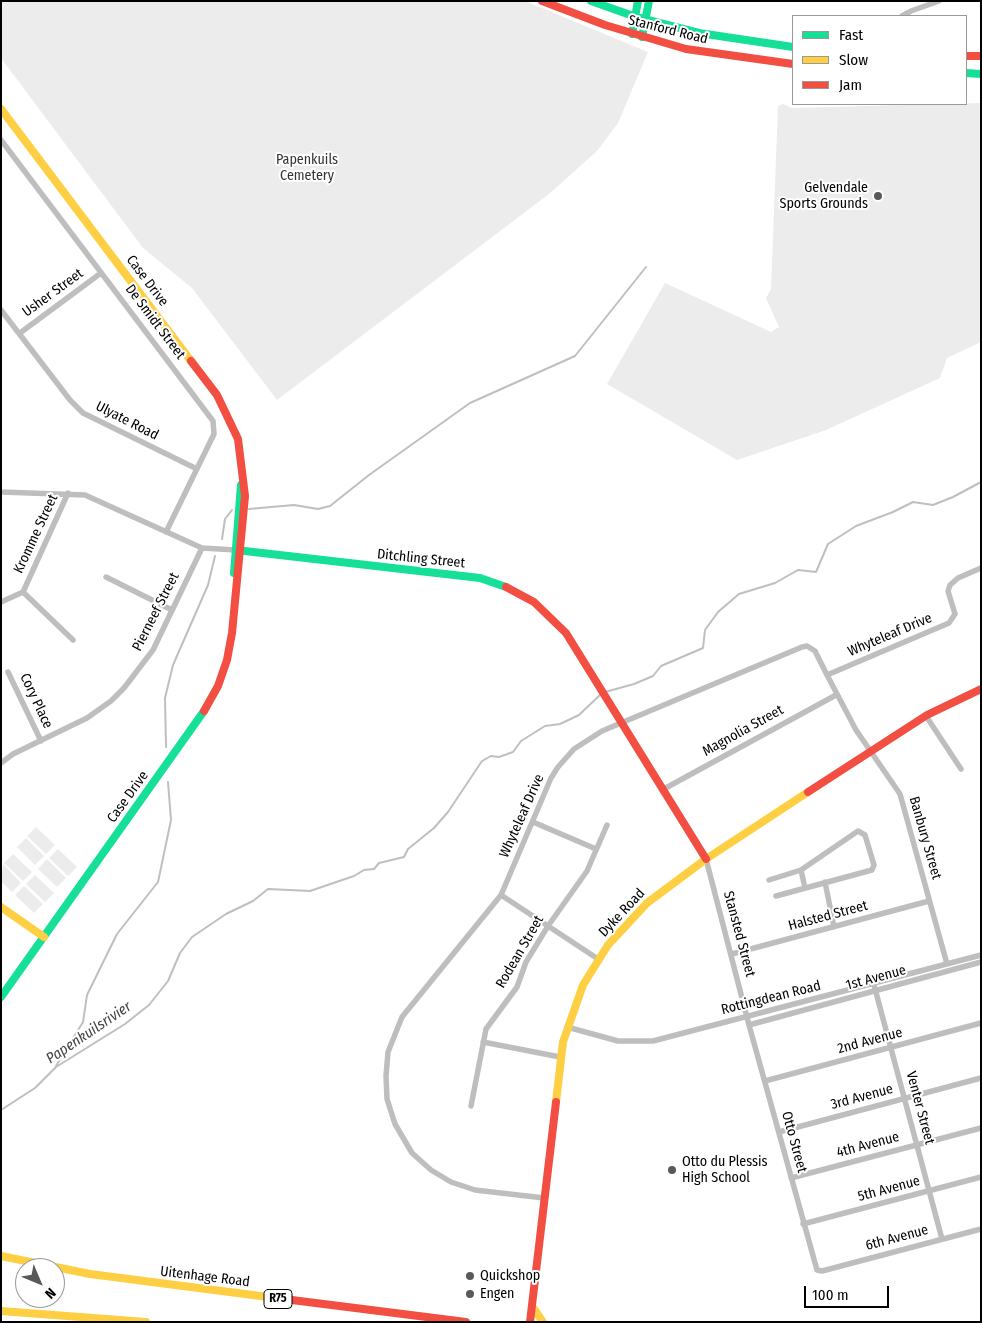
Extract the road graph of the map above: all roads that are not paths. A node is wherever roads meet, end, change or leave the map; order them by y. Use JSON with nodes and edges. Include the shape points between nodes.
{"nodes":[{"id":1,"x":542,"y":1,"type":"edge"},
{"id":2,"x":591,"y":1,"type":"edge"},
{"id":3,"x":638,"y":1,"type":"edge"},
{"id":4,"x":649,"y":1,"type":"edge"},
{"id":5,"x":939,"y":1,"type":"edge"},
{"id":6,"x":904,"y":15,"type":"edge"},
{"id":7,"x":636,"y":17,"type":"junction"},
{"id":8,"x":646,"y":19,"type":"junction"},
{"id":9,"x":632,"y":34,"type":"junction"},
{"id":10,"x":642,"y":37,"type":"junction"},
{"id":11,"x":792,"y":47,"type":"edge"},
{"id":12,"x":967,"y":56,"type":"edge"},
{"id":13,"x":981,"y":56,"type":"edge"},
{"id":14,"x":792,"y":64,"type":"edge"},
{"id":15,"x":967,"y":73,"type":"edge"},
{"id":16,"x":981,"y":74,"type":"edge"},
{"id":17,"x":1,"y":109,"type":"edge"},
{"id":18,"x":1,"y":140,"type":"edge"},
{"id":19,"x":101,"y":273,"type":"junction"},
{"id":20,"x":1,"y":310,"type":"edge"},
{"id":21,"x":20,"y":333,"type":"junction"},
{"id":22,"x":197,"y":469,"type":"junction"},
{"id":23,"x":1,"y":492,"type":"edge"},
{"id":24,"x":68,"y":493,"type":"junction"},
{"id":25,"x":166,"y":532,"type":"junction"},
{"id":26,"x":202,"y":548,"type":"junction"},
{"id":27,"x":238,"y":550,"type":"junction"},
{"id":28,"x":981,"y":568,"type":"edge"},
{"id":29,"x":106,"y":576,"type":"dead end"},
{"id":30,"x":23,"y":592,"type":"junction"},
{"id":31,"x":1,"y":602,"type":"edge"},
{"id":32,"x":172,"y":610,"type":"junction"},
{"id":33,"x":73,"y":640,"type":"dead end"},
{"id":34,"x":8,"y":672,"type":"dead end"},
{"id":35,"x":827,"y":675,"type":"junction"},
{"id":36,"x":981,"y":690,"type":"edge"},
{"id":37,"x":836,"y":694,"type":"junction"},
{"id":38,"x":926,"y":716,"type":"junction"},
{"id":39,"x":620,"y":723,"type":"junction"},
{"id":40,"x":41,"y":741,"type":"junction"},
{"id":41,"x":872,"y":752,"type":"junction"},
{"id":42,"x":1,"y":763,"type":"edge"},
{"id":43,"x":961,"y":768,"type":"dead end"},
{"id":44,"x":662,"y":790,"type":"junction"},
{"id":45,"x":533,"y":822,"type":"junction"},
{"id":46,"x":607,"y":824,"type":"dead end"},
{"id":47,"x":596,"y":848,"type":"junction"},
{"id":48,"x":706,"y":859,"type":"junction"},
{"id":49,"x":801,"y":870,"type":"junction"},
{"id":50,"x":769,"y":880,"type":"dead end"},
{"id":51,"x":825,"y":882,"type":"junction"},
{"id":52,"x":805,"y":888,"type":"junction"},
{"id":53,"x":501,"y":895,"type":"junction"},
{"id":54,"x":776,"y":896,"type":"dead end"},
{"id":55,"x":929,"y":901,"type":"junction"},
{"id":56,"x":1,"y":906,"type":"edge"},
{"id":57,"x":548,"y":926,"type":"junction"},
{"id":58,"x":834,"y":927,"type":"junction"},
{"id":59,"x":44,"y":936,"type":"junction"},
{"id":60,"x":732,"y":954,"type":"junction"},
{"id":61,"x":981,"y":955,"type":"edge"},
{"id":62,"x":598,"y":959,"type":"junction"},
{"id":63,"x":981,"y":962,"type":"edge"},
{"id":64,"x":947,"y":964,"type":"junction"},
{"id":65,"x":875,"y":988,"type":"junction"},
{"id":66,"x":1,"y":997,"type":"edge"},
{"id":67,"x":747,"y":1017,"type":"junction"},
{"id":68,"x":981,"y":1023,"type":"edge"},
{"id":69,"x":749,"y":1025,"type":"junction"},
{"id":70,"x":567,"y":1027,"type":"junction"},
{"id":71,"x":483,"y":1042,"type":"junction"},
{"id":72,"x":892,"y":1048,"type":"junction"},
{"id":73,"x":560,"y":1057,"type":"junction"},
{"id":74,"x":981,"y":1078,"type":"edge"},
{"id":75,"x":765,"y":1081,"type":"junction"},
{"id":76,"x":905,"y":1099,"type":"junction"},
{"id":77,"x":471,"y":1106,"type":"dead end"},
{"id":78,"x":981,"y":1128,"type":"edge"},
{"id":79,"x":779,"y":1132,"type":"junction"},
{"id":80,"x":917,"y":1145,"type":"junction"},
{"id":81,"x":981,"y":1177,"type":"edge"},
{"id":82,"x":791,"y":1178,"type":"junction"},
{"id":83,"x":930,"y":1191,"type":"junction"},
{"id":84,"x":544,"y":1198,"type":"junction"},
{"id":85,"x":803,"y":1224,"type":"junction"},
{"id":86,"x":981,"y":1229,"type":"edge"},
{"id":87,"x":942,"y":1239,"type":"junction"},
{"id":88,"x":1,"y":1256,"type":"edge"},
{"id":89,"x":820,"y":1272,"type":"joint"},
{"id":90,"x":532,"y":1306,"type":"junction"},
{"id":91,"x":1,"y":1312,"type":"edge"},
{"id":92,"x":146,"y":1322,"type":"edge"},
{"id":93,"x":466,"y":1322,"type":"edge"},
{"id":94,"x":530,"y":1322,"type":"edge"},
{"id":95,"x":543,"y":1322,"type":"edge"}],
"edges":[{"from":1,"to":9,"type":"street","name":"Stanford Road"},
{"from":2,"to":7,"type":"street","name":"Stanford Road"},
{"from":3,"to":7,"type":"street"},
{"from":4,"to":8,"type":"street"},
{"from":5,"to":6,"type":"street"},
{"from":7,"to":8,"type":"street","name":"Stanford Road"},
{"from":7,"to":9,"type":"street"},
{"from":8,"to":10,"type":"street"},
{"from":8,"to":11,"type":"street","name":"Stanford Road","via":[[735,40]]},
{"from":9,"to":10,"type":"street","name":"Stanford Road"},
{"from":10,"to":14,"type":"street","name":"Stanford Road","via":[[699,52]]},
{"from":12,"to":13,"type":"street"},
{"from":15,"to":16,"type":"street"},
{"from":17,"to":27,"type":"street","name":"Case Drive","via":[[217,395],[228,414],[238,439],[245,504]]},
{"from":18,"to":19,"type":"street","name":"De Smidt Street"},
{"from":19,"to":21,"type":"street","name":"Usher Street"},
{"from":19,"to":22,"type":"street","name":"De Smidt Street","via":[[210,415],[214,434]]},
{"from":20,"to":21,"type":"street","name":"Ulyate Road"},
{"from":21,"to":22,"type":"street","name":"Ulyate Road","via":[[83,413]]},
{"from":22,"to":25,"type":"street","name":"De Smidt Street"},
{"from":23,"to":24,"type":"street","name":"Ditchling Street"},
{"from":24,"to":25,"type":"street","name":"Ditchling Street","via":[[85,495]]},
{"from":24,"to":30,"type":"street","name":"Kromme Street"},
{"from":25,"to":26,"type":"street","name":"Ditchling Street"},
{"from":26,"to":27,"type":"street","name":"Ditchling Street"},
{"from":26,"to":32,"type":"street","name":"Pierneef Street"},
{"from":27,"to":39,"type":"street","name":"Ditchling Street","via":[[480,578],[509,588],[534,602],[556,622]]},
{"from":27,"to":59,"type":"street","name":"Case Drive","via":[[232,632],[218,686],[205,710]]},
{"from":28,"to":35,"type":"street","name":"Whyteleaf Drive","via":[[950,584],[948,592],[955,614],[952,621]]},
{"from":29,"to":32,"type":"street"},
{"from":30,"to":31,"type":"street","name":"Kromme Street"},
{"from":30,"to":33,"type":"street"},
{"from":32,"to":40,"type":"street","name":"Pierneef Street","via":[[153,650],[124,688],[96,712]]},
{"from":34,"to":40,"type":"street","name":"Cory Place"},
{"from":35,"to":37,"type":"street","name":"Banbury Street"},
{"from":35,"to":39,"type":"street","name":"Whyteleaf Drive","via":[[815,650],[804,646]]},
{"from":36,"to":38,"type":"street","name":"Dyke Road"},
{"from":37,"to":41,"type":"street","name":"Banbury Street"},
{"from":37,"to":44,"type":"street","name":"Magnolia Street"},
{"from":38,"to":41,"type":"street","name":"Dyke Road"},
{"from":38,"to":43,"type":"street"},
{"from":39,"to":44,"type":"street","name":"Ditchling Street"},
{"from":39,"to":45,"type":"street","name":"Whyteleaf Drive","via":[[584,742],[566,758],[552,778]]},
{"from":40,"to":42,"type":"street","name":"Pierneef Street"},
{"from":41,"to":48,"type":"street","name":"Dyke Road"},
{"from":41,"to":55,"type":"street","name":"Banbury Street","via":[[903,801]]},
{"from":44,"to":48,"type":"street","name":"Ditchling Street"},
{"from":45,"to":47,"type":"street"},
{"from":45,"to":53,"type":"street","name":"Whyteleaf Drive"},
{"from":46,"to":47,"type":"street","name":"Rodean Street"},
{"from":47,"to":57,"type":"street","name":"Rodean Street","via":[[587,871]]},
{"from":48,"to":60,"type":"street","name":"Stansted Street"},
{"from":48,"to":62,"type":"street","name":"Dyke Road","via":[[647,903],[618,932]]},
{"from":49,"to":50,"type":"street"},
{"from":49,"to":51,"type":"street","via":[[856,832],[863,833],[873,869]]},
{"from":49,"to":52,"type":"street"},
{"from":51,"to":52,"type":"street"},
{"from":51,"to":58,"type":"street"},
{"from":52,"to":54,"type":"street"},
{"from":53,"to":57,"type":"street"},
{"from":53,"to":84,"type":"street","name":"Whyteleaf Drive","via":[[402,1018],[388,1052],[387,1099],[403,1140],[431,1170],[451,1182],[475,1190]]},
{"from":55,"to":58,"type":"street","name":"Halsted Street"},
{"from":55,"to":64,"type":"street","name":"Banbury Street"},
{"from":56,"to":59,"type":"street"},
{"from":57,"to":62,"type":"street"},
{"from":57,"to":71,"type":"street","name":"Rodean Street","via":[[526,962],[517,987],[489,1022]]},
{"from":58,"to":60,"type":"street","name":"Halsted Street"},
{"from":59,"to":66,"type":"street","name":"Case Drive"},
{"from":60,"to":67,"type":"street","name":"Stansted Street"},
{"from":61,"to":64,"type":"street","name":"Rottingdean Road"},
{"from":62,"to":70,"type":"street","name":"Dyke Road"},
{"from":63,"to":65,"type":"street","name":"1st Avenue"},
{"from":64,"to":65,"type":"street","name":"Rottingdean Road"},
{"from":65,"to":67,"type":"street","name":"Rottingdean Road"},
{"from":65,"to":69,"type":"street","name":"1st Avenue"},
{"from":65,"to":72,"type":"street","name":"Venter Street"},
{"from":67,"to":69,"type":"street","name":"Otto Street"},
{"from":67,"to":70,"type":"street","name":"Rottingdean Road","via":[[639,1042],[618,1041]]},
{"from":68,"to":72,"type":"street","name":"2nd Avenue"},
{"from":69,"to":75,"type":"street","name":"Otto Street"},
{"from":70,"to":73,"type":"street","name":"Dyke Road"},
{"from":71,"to":73,"type":"street"},
{"from":71,"to":77,"type":"street","name":"Rodean Street"},
{"from":72,"to":75,"type":"street","name":"2nd Avenue"},
{"from":72,"to":76,"type":"street","name":"Venter Street"},
{"from":73,"to":84,"type":"street","name":"Dyke Road"},
{"from":74,"to":76,"type":"street","name":"3rd Avenue"},
{"from":75,"to":79,"type":"street","name":"Otto Street"},
{"from":76,"to":79,"type":"street","name":"3rd Avenue"},
{"from":76,"to":80,"type":"street","name":"Venter Street"},
{"from":78,"to":80,"type":"street","name":"4th Avenue"},
{"from":79,"to":82,"type":"street","name":"Otto Street"},
{"from":80,"to":82,"type":"street","name":"4th Avenue"},
{"from":80,"to":83,"type":"street","name":"Venter Street"},
{"from":81,"to":83,"type":"street","name":"5th Avenue"},
{"from":82,"to":85,"type":"street","name":"Otto Street"},
{"from":83,"to":85,"type":"street","name":"5th Avenue"},
{"from":83,"to":87,"type":"street","name":"Venter Street"},
{"from":84,"to":90,"type":"street","name":"Dyke Road"},
{"from":85,"to":89,"type":"street","name":"Otto Street","via":[[816,1269]]},
{"from":86,"to":87,"type":"street","name":"6th Avenue"},
{"from":87,"to":89,"type":"street","name":"6th Avenue"},
{"from":88,"to":93,"type":"street","name":"Uitenhage Road","number":"R75","via":[[90,1274]]},
{"from":90,"to":94,"type":"street","name":"Dyke Road"},
{"from":90,"to":95,"type":"street"},
{"from":91,"to":92,"type":"street"}]}
